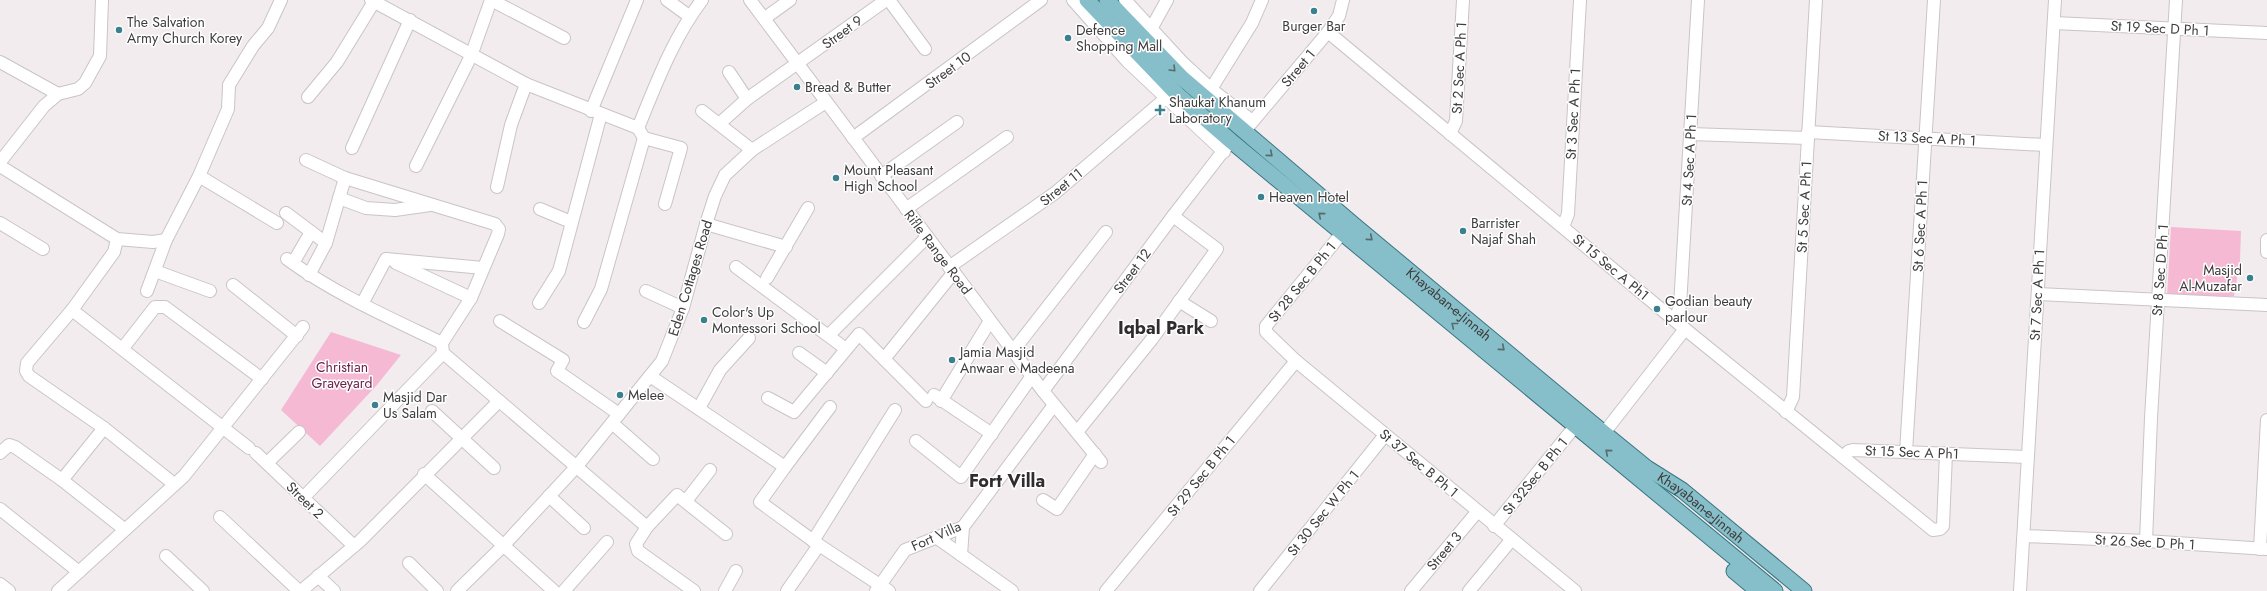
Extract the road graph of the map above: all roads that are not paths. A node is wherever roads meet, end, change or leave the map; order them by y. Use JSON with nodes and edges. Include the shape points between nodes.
{"nodes":[{"id":1,"x":102,"y":0,"type":"edge"},
{"id":2,"x":281,"y":0,"type":"edge"},
{"id":3,"x":491,"y":0,"type":"edge"},
{"id":4,"x":637,"y":0,"type":"edge"},
{"id":5,"x":667,"y":0,"type":"edge"},
{"id":6,"x":702,"y":0,"type":"edge"},
{"id":7,"x":750,"y":0,"type":"edge"},
{"id":8,"x":790,"y":0,"type":"edge"},
{"id":9,"x":886,"y":0,"type":"edge"},
{"id":10,"x":889,"y":0,"type":"edge"},
{"id":11,"x":1041,"y":0,"type":"edge"},
{"id":12,"x":1073,"y":0,"type":"edge"},
{"id":13,"x":1087,"y":0,"type":"edge"},
{"id":14,"x":1107,"y":0,"type":"edge"},
{"id":15,"x":1125,"y":0,"type":"edge"},
{"id":16,"x":1167,"y":0,"type":"edge"},
{"id":17,"x":1262,"y":0,"type":"edge"},
{"id":18,"x":1343,"y":0,"type":"edge"},
{"id":19,"x":1463,"y":0,"type":"edge"},
{"id":20,"x":1580,"y":0,"type":"edge"},
{"id":21,"x":1698,"y":0,"type":"edge"},
{"id":22,"x":1816,"y":0,"type":"edge"},
{"id":23,"x":1934,"y":0,"type":"edge"},
{"id":24,"x":2055,"y":0,"type":"edge"},
{"id":25,"x":2176,"y":0,"type":"edge"},
{"id":26,"x":374,"y":1,"type":"edge"},
{"id":27,"x":689,"y":16,"type":"junction"},
{"id":28,"x":765,"y":18,"type":"junction"},
{"id":29,"x":410,"y":20,"type":"junction"},
{"id":30,"x":2054,"y":23,"type":"junction"},
{"id":31,"x":2175,"y":28,"type":"junction"},
{"id":32,"x":1151,"y":29,"type":"junction"},
{"id":33,"x":1328,"y":32,"type":"junction"},
{"id":34,"x":2267,"y":33,"type":"edge"},
{"id":35,"x":564,"y":38,"type":"dead end"},
{"id":36,"x":924,"y":49,"type":"dead end"},
{"id":37,"x":471,"y":56,"type":"junction"},
{"id":38,"x":0,"y":62,"type":"edge"},
{"id":39,"x":798,"y":63,"type":"junction"},
{"id":40,"x":729,"y":72,"type":"dead end"},
{"id":41,"x":526,"y":84,"type":"junction"},
{"id":42,"x":1211,"y":89,"type":"junction"},
{"id":43,"x":58,"y":94,"type":"junction"},
{"id":44,"x":308,"y":97,"type":"dead end"},
{"id":45,"x":1166,"y":98,"type":"junction"},
{"id":46,"x":747,"y":99,"type":"junction"},
{"id":47,"x":826,"y":102,"type":"junction"},
{"id":48,"x":702,"y":111,"type":"dead end"},
{"id":49,"x":596,"y":113,"type":"junction"},
{"id":50,"x":957,"y":122,"type":"dead end"},
{"id":51,"x":719,"y":124,"type":"junction"},
{"id":52,"x":1248,"y":126,"type":"junction"},
{"id":53,"x":641,"y":133,"type":"junction"},
{"id":54,"x":1450,"y":134,"type":"junction"},
{"id":55,"x":1690,"y":134,"type":"junction"},
{"id":56,"x":1808,"y":135,"type":"junction"},
{"id":57,"x":1007,"y":137,"type":"dead end"},
{"id":58,"x":853,"y":138,"type":"junction"},
{"id":59,"x":1925,"y":138,"type":"junction"},
{"id":60,"x":2045,"y":145,"type":"junction"},
{"id":61,"x":1228,"y":146,"type":"junction"},
{"id":62,"x":352,"y":148,"type":"dead end"},
{"id":63,"x":752,"y":150,"type":"junction"},
{"id":64,"x":306,"y":160,"type":"dead end"},
{"id":65,"x":0,"y":162,"type":"edge"},
{"id":66,"x":0,"y":166,"type":"edge"},
{"id":67,"x":416,"y":166,"type":"dead end"},
{"id":68,"x":199,"y":176,"type":"junction"},
{"id":69,"x":881,"y":176,"type":"junction"},
{"id":70,"x":345,"y":178,"type":"junction"},
{"id":71,"x":497,"y":187,"type":"dead end"},
{"id":72,"x":339,"y":198,"type":"junction"},
{"id":73,"x":434,"y":204,"type":"junction"},
{"id":74,"x":665,"y":204,"type":"dead end"},
{"id":75,"x":808,"y":208,"type":"dead end"},
{"id":76,"x":540,"y":209,"type":"dead end"},
{"id":77,"x":906,"y":210,"type":"junction"},
{"id":78,"x":286,"y":213,"type":"dead end"},
{"id":79,"x":1173,"y":216,"type":"junction"},
{"id":80,"x":571,"y":222,"type":"junction"},
{"id":81,"x":0,"y":223,"type":"edge"},
{"id":82,"x":277,"y":223,"type":"dead end"},
{"id":83,"x":706,"y":224,"type":"junction"},
{"id":84,"x":1563,"y":227,"type":"junction"},
{"id":85,"x":311,"y":232,"type":"junction"},
{"id":86,"x":1106,"y":232,"type":"dead end"},
{"id":87,"x":1342,"y":233,"type":"junction"},
{"id":88,"x":927,"y":237,"type":"junction"},
{"id":89,"x":117,"y":239,"type":"junction"},
{"id":90,"x":166,"y":240,"type":"junction"},
{"id":91,"x":2267,"y":240,"type":"edge"},
{"id":92,"x":326,"y":243,"type":"junction"},
{"id":93,"x":786,"y":247,"type":"junction"},
{"id":94,"x":43,"y":249,"type":"dead end"},
{"id":95,"x":2267,"y":252,"type":"edge"},
{"id":96,"x":386,"y":259,"type":"junction"},
{"id":97,"x":736,"y":267,"type":"dead end"},
{"id":98,"x":483,"y":268,"type":"junction"},
{"id":99,"x":951,"y":269,"type":"junction"},
{"id":100,"x":155,"y":271,"type":"junction"},
{"id":101,"x":309,"y":275,"type":"junction"},
{"id":102,"x":768,"y":278,"type":"dead end"},
{"id":103,"x":233,"y":285,"type":"dead end"},
{"id":104,"x":147,"y":291,"type":"dead end"},
{"id":105,"x":210,"y":291,"type":"dead end"},
{"id":106,"x":646,"y":291,"type":"dead end"},
{"id":107,"x":2038,"y":294,"type":"junction"},
{"id":108,"x":471,"y":298,"type":"junction"},
{"id":109,"x":2158,"y":299,"type":"junction"},
{"id":110,"x":1179,"y":301,"type":"junction"},
{"id":111,"x":539,"y":302,"type":"dead end"},
{"id":112,"x":362,"y":304,"type":"junction"},
{"id":113,"x":2267,"y":305,"type":"edge"},
{"id":114,"x":684,"y":308,"type":"junction"},
{"id":115,"x":72,"y":310,"type":"junction"},
{"id":116,"x":1211,"y":320,"type":"dead end"},
{"id":117,"x":1675,"y":320,"type":"junction"},
{"id":118,"x":500,"y":321,"type":"dead end"},
{"id":119,"x":990,"y":321,"type":"junction"},
{"id":120,"x":584,"y":322,"type":"dead end"},
{"id":121,"x":1685,"y":329,"type":"junction"},
{"id":122,"x":1266,"y":332,"type":"joint"},
{"id":123,"x":829,"y":335,"type":"junction"},
{"id":124,"x":749,"y":338,"type":"dead end"},
{"id":125,"x":123,"y":348,"type":"junction"},
{"id":126,"x":443,"y":348,"type":"junction"},
{"id":127,"x":846,"y":349,"type":"junction"},
{"id":128,"x":1013,"y":351,"type":"junction"},
{"id":129,"x":799,"y":353,"type":"dead end"},
{"id":130,"x":884,"y":359,"type":"junction"},
{"id":131,"x":1296,"y":361,"type":"junction"},
{"id":132,"x":827,"y":373,"type":"junction"},
{"id":133,"x":650,"y":376,"type":"junction"},
{"id":134,"x":1032,"y":376,"type":"junction"},
{"id":135,"x":262,"y":379,"type":"junction"},
{"id":136,"x":1043,"y":392,"type":"junction"},
{"id":137,"x":768,"y":398,"type":"dead end"},
{"id":138,"x":934,"y":399,"type":"junction"},
{"id":139,"x":499,"y":401,"type":"junction"},
{"id":140,"x":1054,"y":405,"type":"junction"},
{"id":141,"x":699,"y":408,"type":"junction"},
{"id":142,"x":830,"y":408,"type":"dead end"},
{"id":143,"x":895,"y":410,"type":"dead end"},
{"id":144,"x":432,"y":411,"type":"dead end"},
{"id":145,"x":1786,"y":412,"type":"junction"},
{"id":146,"x":615,"y":419,"type":"junction"},
{"id":147,"x":2267,"y":420,"type":"edge"},
{"id":148,"x":1576,"y":425,"type":"junction"},
{"id":149,"x":104,"y":428,"type":"junction"},
{"id":150,"x":222,"y":428,"type":"junction"},
{"id":151,"x":299,"y":432,"type":"dead end"},
{"id":152,"x":1077,"y":432,"type":"junction"},
{"id":153,"x":1604,"y":433,"type":"junction"},
{"id":154,"x":992,"y":434,"type":"junction"},
{"id":155,"x":1385,"y":435,"type":"junction"},
{"id":156,"x":462,"y":437,"type":"junction"},
{"id":157,"x":916,"y":441,"type":"dead end"},
{"id":158,"x":2266,"y":442,"type":"edge"},
{"id":159,"x":1906,"y":452,"type":"junction"},
{"id":160,"x":0,"y":453,"type":"edge"},
{"id":161,"x":1946,"y":453,"type":"junction"},
{"id":162,"x":1843,"y":457,"type":"junction"},
{"id":163,"x":2027,"y":457,"type":"junction"},
{"id":164,"x":653,"y":459,"type":"dead end"},
{"id":165,"x":267,"y":463,"type":"junction"},
{"id":166,"x":577,"y":466,"type":"junction"},
{"id":167,"x":785,"y":467,"type":"junction"},
{"id":168,"x":494,"y":468,"type":"dead end"},
{"id":169,"x":710,"y":470,"type":"dead end"},
{"id":170,"x":1642,"y":472,"type":"junction"},
{"id":171,"x":424,"y":474,"type":"junction"},
{"id":172,"x":62,"y":480,"type":"junction"},
{"id":173,"x":174,"y":484,"type":"junction"},
{"id":174,"x":549,"y":496,"type":"junction"},
{"id":175,"x":303,"y":498,"type":"junction"},
{"id":176,"x":686,"y":500,"type":"junction"},
{"id":177,"x":1043,"y":500,"type":"dead end"},
{"id":178,"x":0,"y":509,"type":"edge"},
{"id":179,"x":1477,"y":512,"type":"junction"},
{"id":180,"x":220,"y":517,"type":"dead end"},
{"id":181,"x":1494,"y":526,"type":"junction"},
{"id":182,"x":647,"y":527,"type":"junction"},
{"id":183,"x":963,"y":527,"type":"junction"},
{"id":184,"x":584,"y":528,"type":"dead end"},
{"id":185,"x":124,"y":529,"type":"junction"},
{"id":186,"x":726,"y":534,"type":"dead end"},
{"id":187,"x":2024,"y":536,"type":"junction"},
{"id":188,"x":936,"y":537,"type":"junction"},
{"id":189,"x":1512,"y":540,"type":"junction"},
{"id":190,"x":2146,"y":541,"type":"junction"},
{"id":191,"x":607,"y":542,"type":"dead end"},
{"id":192,"x":357,"y":543,"type":"junction"},
{"id":193,"x":816,"y":543,"type":"junction"},
{"id":194,"x":504,"y":545,"type":"junction"},
{"id":195,"x":2264,"y":549,"type":"edge"},
{"id":196,"x":961,"y":555,"type":"junction"},
{"id":197,"x":166,"y":556,"type":"dead end"},
{"id":198,"x":409,"y":563,"type":"dead end"},
{"id":199,"x":736,"y":571,"type":"dead end"},
{"id":200,"x":79,"y":572,"type":"junction"},
{"id":201,"x":318,"y":576,"type":"junction"},
{"id":202,"x":0,"y":584,"type":"edge"},
{"id":203,"x":882,"y":589,"type":"edge"},
{"id":204,"x":9,"y":591,"type":"edge"},
{"id":205,"x":58,"y":591,"type":"edge"},
{"id":206,"x":203,"y":591,"type":"edge"},
{"id":207,"x":300,"y":591,"type":"edge"},
{"id":208,"x":334,"y":591,"type":"edge"},
{"id":209,"x":437,"y":591,"type":"edge"},
{"id":210,"x":457,"y":591,"type":"edge"},
{"id":211,"x":554,"y":591,"type":"edge"},
{"id":212,"x":564,"y":591,"type":"edge"},
{"id":213,"x":694,"y":591,"type":"edge"},
{"id":214,"x":725,"y":591,"type":"edge"},
{"id":215,"x":787,"y":591,"type":"edge"},
{"id":216,"x":1012,"y":591,"type":"edge"},
{"id":217,"x":1106,"y":591,"type":"edge"},
{"id":218,"x":1260,"y":591,"type":"edge"},
{"id":219,"x":1411,"y":591,"type":"edge"},
{"id":220,"x":1469,"y":591,"type":"edge"},
{"id":221,"x":1575,"y":591,"type":"edge"},
{"id":222,"x":1758,"y":591,"type":"edge"},
{"id":223,"x":1775,"y":591,"type":"edge"},
{"id":224,"x":1791,"y":591,"type":"edge"},
{"id":225,"x":1804,"y":591,"type":"edge"},
{"id":226,"x":2020,"y":591,"type":"edge"}],
"edges":[{"from":1,"to":43,"type":"street","via":[[100,56],[85,83],[78,89]]},
{"from":2,"to":68,"type":"street","via":[[268,28],[253,46],[229,85],[228,109]]},
{"from":3,"to":35,"type":"street"},
{"from":3,"to":37,"type":"street"},
{"from":4,"to":49,"type":"street"},
{"from":5,"to":27,"type":"street"},
{"from":6,"to":27,"type":"street"},
{"from":7,"to":28,"type":"street","name":"Rifle Range Road"},
{"from":8,"to":28,"type":"street"},
{"from":9,"to":39,"type":"street","name":"Street 9"},
{"from":10,"to":36,"type":"street"},
{"from":11,"to":58,"type":"street","name":"Street 10"},
{"from":12,"to":45,"type":"street","via":[[1128,62]]},
{"from":13,"to":61,"type":"main road","name":"Khayaban-e-Jinnah"},
{"from":14,"to":52,"type":"main road","name":"Khayaban-e-Jinnah","one_way":true,"via":[[1182,78]]},
{"from":15,"to":32,"type":"street"},
{"from":16,"to":32,"type":"street"},
{"from":17,"to":42,"type":"street","via":[[1252,23]]},
{"from":18,"to":33,"type":"street","name":"Street 1","via":[[1340,16]]},
{"from":19,"to":54,"type":"street","name":"St 2 Sec A Ph 1","via":[[1456,121]]},
{"from":20,"to":84,"type":"street","name":"St 3 Sec A Ph 1","via":[[1568,214]]},
{"from":21,"to":55,"type":"street","name":"St 4 Sec A Ph 1"},
{"from":22,"to":56,"type":"street","name":"St 5 Sec A Ph 1"},
{"from":23,"to":59,"type":"street","name":"St 6 Sec A Ph 1"},
{"from":24,"to":30,"type":"street","name":"St 7 Sec A Ph 1"},
{"from":25,"to":31,"type":"street","name":"St 8 Sec D Ph 1"},
{"from":26,"to":29,"type":"street"},
{"from":26,"to":44,"type":"street","via":[[337,62]]},
{"from":27,"to":53,"type":"street","via":[[669,55]]},
{"from":28,"to":39,"type":"street","name":"Rifle Range Road"},
{"from":29,"to":37,"type":"street"},
{"from":29,"to":62,"type":"street"},
{"from":30,"to":31,"type":"street","name":"St 19 Sec D Ph 1"},
{"from":30,"to":60,"type":"street","name":"St 7 Sec A Ph 1"},
{"from":31,"to":34,"type":"street","name":"St 19 Sec D Ph 1"},
{"from":31,"to":109,"type":"street","name":"St 8 Sec D Ph 1"},
{"from":32,"to":42,"type":"street"},
{"from":33,"to":52,"type":"street","name":"Street 1"},
{"from":33,"to":54,"type":"street","name":"St 15 Sec A Ph1"},
{"from":37,"to":41,"type":"street"},
{"from":37,"to":67,"type":"street"},
{"from":38,"to":43,"type":"street"},
{"from":39,"to":46,"type":"street","name":"Street 9"},
{"from":39,"to":47,"type":"street","name":"Rifle Range Road"},
{"from":40,"to":46,"type":"street"},
{"from":41,"to":49,"type":"street"},
{"from":41,"to":71,"type":"street","via":[[511,125]]},
{"from":42,"to":52,"type":"street"},
{"from":43,"to":65,"type":"street","via":[[44,106]]},
{"from":45,"to":61,"type":"street"},
{"from":45,"to":99,"type":"street","name":"Street 11","via":[[1056,193]]},
{"from":46,"to":51,"type":"street","name":"Street 9"},
{"from":47,"to":58,"type":"street","name":"Rifle Range Road"},
{"from":47,"to":63,"type":"street","name":"Eden Cottages Road"},
{"from":48,"to":51,"type":"street"},
{"from":49,"to":53,"type":"street"},
{"from":49,"to":80,"type":"street"},
{"from":50,"to":69,"type":"street"},
{"from":51,"to":63,"type":"street"},
{"from":52,"to":153,"type":"main road","name":"Khayaban-e-Jinnah","one_way":true},
{"from":53,"to":74,"type":"street","via":[[681,148]]},
{"from":53,"to":120,"type":"street","via":[[601,289]]},
{"from":54,"to":84,"type":"street","name":"St 15 Sec A Ph1"},
{"from":55,"to":56,"type":"street","name":"St 13 Sec A Ph 1"},
{"from":55,"to":117,"type":"street","name":"St 4 Sec A Ph 1","via":[[1680,306]]},
{"from":56,"to":59,"type":"street","name":"St 13 Sec A Ph 1"},
{"from":56,"to":145,"type":"street","name":"St 5 Sec A Ph 1","via":[[1793,397]]},
{"from":57,"to":77,"type":"street"},
{"from":58,"to":69,"type":"street","name":"Rifle Range Road"},
{"from":59,"to":60,"type":"street","name":"St 13 Sec A Ph 1"},
{"from":59,"to":159,"type":"street","name":"St 6 Sec A Ph 1"},
{"from":60,"to":107,"type":"street","name":"St 7 Sec A Ph 1"},
{"from":61,"to":79,"type":"street","name":"Street 12"},
{"from":87,"to":61,"type":"main road","name":"Khayaban-e-Jinnah","one_way":true},
{"from":63,"to":83,"type":"street","name":"Eden Cottages Road","via":[[725,175]]},
{"from":64,"to":70,"type":"street"},
{"from":66,"to":89,"type":"street"},
{"from":68,"to":82,"type":"street"},
{"from":68,"to":90,"type":"street"},
{"from":69,"to":77,"type":"street","name":"Rifle Range Road"},
{"from":70,"to":72,"type":"street"},
{"from":70,"to":73,"type":"street"},
{"from":72,"to":73,"type":"street","via":[[373,209],[395,210]]},
{"from":72,"to":92,"type":"street"},
{"from":73,"to":98,"type":"street","via":[[495,224],[499,229]]},
{"from":75,"to":93,"type":"street"},
{"from":76,"to":80,"type":"street"},
{"from":77,"to":88,"type":"street","name":"Rifle Range Road"},
{"from":78,"to":85,"type":"street"},
{"from":79,"to":110,"type":"street","via":[[1217,249]]},
{"from":79,"to":136,"type":"street","name":"Street 12"},
{"from":80,"to":111,"type":"street","via":[[559,271]]},
{"from":81,"to":94,"type":"street"},
{"from":83,"to":93,"type":"street"},
{"from":83,"to":114,"type":"street","name":"Eden Cottages Road"},
{"from":84,"to":117,"type":"street","name":"St 15 Sec A Ph1"},
{"from":85,"to":92,"type":"street"},
{"from":85,"to":101,"type":"street","via":[[290,261]]},
{"from":86,"to":128,"type":"street"},
{"from":87,"to":122,"type":"street","name":"St 28 Sec B Ph 1","via":[[1266,326]]},
{"from":148,"to":87,"type":"main road","name":"Khayaban-e-Jinnah","one_way":true},
{"from":88,"to":99,"type":"street","name":"Rifle Range Road"},
{"from":88,"to":123,"type":"street"},
{"from":89,"to":90,"type":"street","via":[[153,242]]},
{"from":89,"to":115,"type":"street","via":[[114,252]]},
{"from":90,"to":100,"type":"street"},
{"from":91,"to":95,"type":"street"},
{"from":92,"to":101,"type":"street"},
{"from":93,"to":102,"type":"street"},
{"from":96,"to":98,"type":"street"},
{"from":96,"to":108,"type":"street"},
{"from":96,"to":112,"type":"street"},
{"from":97,"to":123,"type":"street"},
{"from":98,"to":108,"type":"street"},
{"from":99,"to":119,"type":"street","name":"Rifle Range Road"},
{"from":99,"to":130,"type":"street","name":"Street 11"},
{"from":100,"to":104,"type":"street"},
{"from":100,"to":105,"type":"street"},
{"from":101,"to":112,"type":"street"},
{"from":103,"to":135,"type":"street","via":[[300,331]]},
{"from":106,"to":114,"type":"street"},
{"from":107,"to":109,"type":"street"},
{"from":107,"to":163,"type":"street","name":"St 7 Sec A Ph 1"},
{"from":108,"to":126,"type":"street"},
{"from":109,"to":113,"type":"street"},
{"from":109,"to":190,"type":"street","name":"St 8 Sec D Ph 1"},
{"from":110,"to":116,"type":"street"},
{"from":110,"to":152,"type":"street","via":[[1152,339]]},
{"from":112,"to":126,"type":"street"},
{"from":114,"to":133,"type":"street","name":"Eden Cottages Road","via":[[662,361]]},
{"from":115,"to":125,"type":"street","name":"Street 2"},
{"from":115,"to":149,"type":"street","via":[[27,363],[26,371],[29,376]]},
{"from":117,"to":121,"type":"street","name":"St 15 Sec A Ph1"},
{"from":118,"to":146,"type":"street","via":[[563,360],[557,371]]},
{"from":119,"to":128,"type":"street","name":"Rifle Range Road"},
{"from":119,"to":138,"type":"street"},
{"from":121,"to":145,"type":"street","name":"St 15 Sec A Ph1"},
{"from":121,"to":153,"type":"street"},
{"from":122,"to":131,"type":"street","name":"St 37 Sec B Ph 1"},
{"from":123,"to":127,"type":"street"},
{"from":124,"to":141,"type":"street","via":[[720,370]]},
{"from":125,"to":135,"type":"street","via":[[155,307],[165,307]]},
{"from":125,"to":150,"type":"street","name":"Street 2"},
{"from":126,"to":139,"type":"street"},
{"from":126,"to":175,"type":"street"},
{"from":127,"to":130,"type":"street","via":[[859,334]]},
{"from":127,"to":132,"type":"street"},
{"from":128,"to":134,"type":"street","name":"Rifle Range Road"},
{"from":129,"to":132,"type":"street"},
{"from":130,"to":138,"type":"street"},
{"from":131,"to":155,"type":"street","name":"St 37 Sec B Ph 1"},
{"from":131,"to":217,"type":"street","name":"St 29 Sec B Ph 1"},
{"from":132,"to":137,"type":"street","via":[[794,412]]},
{"from":133,"to":141,"type":"street"},
{"from":133,"to":146,"type":"street","name":"Eden Cottages Road"},
{"from":134,"to":136,"type":"street","name":"Rifle Range Road"},
{"from":134,"to":154,"type":"street"},
{"from":135,"to":150,"type":"street"},
{"from":136,"to":140,"type":"street","name":"Rifle Range Road"},
{"from":138,"to":154,"type":"street"},
{"from":139,"to":156,"type":"street"},
{"from":139,"to":166,"type":"street"},
{"from":140,"to":152,"type":"street","name":"Rifle Range Road"},
{"from":140,"to":183,"type":"street","name":"Fort Villa"},
{"from":141,"to":167,"type":"street"},
{"from":142,"to":167,"type":"street"},
{"from":143,"to":193,"type":"street"},
{"from":144,"to":156,"type":"street"},
{"from":145,"to":162,"type":"street","name":"St 15 Sec A Ph1"},
{"from":146,"to":164,"type":"street"},
{"from":146,"to":166,"type":"street","name":"Eden Cottages Road"},
{"from":147,"to":158,"type":"street"},
{"from":170,"to":148,"type":"main road","name":"Khayaban-e-Jinnah","one_way":true},
{"from":148,"to":181,"type":"street","name":"St 32Sec B Ph 1"},
{"from":149,"to":172,"type":"street"},
{"from":149,"to":173,"type":"street"},
{"from":150,"to":165,"type":"street","name":"Street 2"},
{"from":150,"to":173,"type":"street","via":[[184,476]]},
{"from":151,"to":165,"type":"street"},
{"from":152,"to":177,"type":"street","name":"Rifle Range Road","via":[[1098,458],[1057,509]]},
{"from":153,"to":170,"type":"main road","name":"Khayaban-e-Jinnah"},
{"from":154,"to":157,"type":"street","via":[[961,477]]},
{"from":155,"to":179,"type":"street","name":"St 37 Sec B Ph 1"},
{"from":155,"to":218,"type":"street","name":"St 30 Sec W Ph 1"},
{"from":156,"to":168,"type":"street"},
{"from":156,"to":171,"type":"street"},
{"from":158,"to":195,"type":"street"},
{"from":159,"to":161,"type":"street","name":"St 15 Sec A Ph1"},
{"from":159,"to":162,"type":"street","name":"St 15 Sec A Ph1","via":[[1853,450]]},
{"from":160,"to":172,"type":"street","via":[[9,445],[15,447]]},
{"from":161,"to":162,"type":"street","via":[[1943,526],[1936,530],[1929,528]]},
{"from":161,"to":163,"type":"street","name":"St 15 Sec A Ph1"},
{"from":163,"to":187,"type":"street","name":"St 7 Sec A Ph 1"},
{"from":165,"to":175,"type":"street","name":"Street 2"},
{"from":166,"to":174,"type":"street","name":"Eden Cottages Road"},
{"from":166,"to":182,"type":"street"},
{"from":167,"to":193,"type":"street","via":[[760,502]]},
{"from":169,"to":176,"type":"street"},
{"from":170,"to":222,"type":"main road","via":[[1657,504]]},
{"from":170,"to":223,"type":"main road","name":"Khayaban-e-Jinnah"},
{"from":170,"to":224,"type":"main road","via":[[1661,483],[1722,537]]},
{"from":170,"to":225,"type":"main road","name":"Khayaban-e-Jinnah","via":[[1682,490]]},
{"from":171,"to":192,"type":"street"},
{"from":171,"to":194,"type":"street"},
{"from":172,"to":185,"type":"street"},
{"from":173,"to":185,"type":"street"},
{"from":174,"to":184,"type":"street"},
{"from":174,"to":194,"type":"street","name":"Eden Cottages Road"},
{"from":175,"to":192,"type":"street","name":"Street 2"},
{"from":176,"to":182,"type":"street","via":[[678,495]]},
{"from":176,"to":186,"type":"street"},
{"from":178,"to":200,"type":"street"},
{"from":179,"to":181,"type":"street","name":"St 37 Sec B Ph 1"},
{"from":179,"to":219,"type":"street","name":"Street 3"},
{"from":180,"to":207,"type":"street"},
{"from":181,"to":189,"type":"street","name":"St 37 Sec B Ph 1"},
{"from":182,"to":213,"type":"street","via":[[636,544],[638,551]]},
{"from":183,"to":188,"type":"street","name":"Fort Villa"},
{"from":183,"to":196,"type":"street"},
{"from":185,"to":200,"type":"street"},
{"from":187,"to":190,"type":"street","name":"St 26 Sec D Ph 1"},
{"from":187,"to":226,"type":"street","name":"St 7 Sec A Ph 1"},
{"from":188,"to":196,"type":"street"},
{"from":188,"to":203,"type":"street","name":"Fort Villa","via":[[904,550]]},
{"from":189,"to":220,"type":"street"},
{"from":189,"to":221,"type":"street","name":"St 37 Sec B Ph 1"},
{"from":190,"to":195,"type":"street","name":"St 26 Sec D Ph 1"},
{"from":191,"to":212,"type":"street"},
{"from":192,"to":201,"type":"street"},
{"from":193,"to":203,"type":"street"},
{"from":193,"to":215,"type":"street"},
{"from":194,"to":210,"type":"street","name":"Eden Cottages Road"},
{"from":194,"to":211,"type":"street"},
{"from":196,"to":216,"type":"street"},
{"from":197,"to":206,"type":"street"},
{"from":198,"to":209,"type":"street"},
{"from":199,"to":214,"type":"street"},
{"from":200,"to":205,"type":"street"},
{"from":201,"to":207,"type":"street"},
{"from":201,"to":208,"type":"street"},
{"from":202,"to":204,"type":"street"}]}
